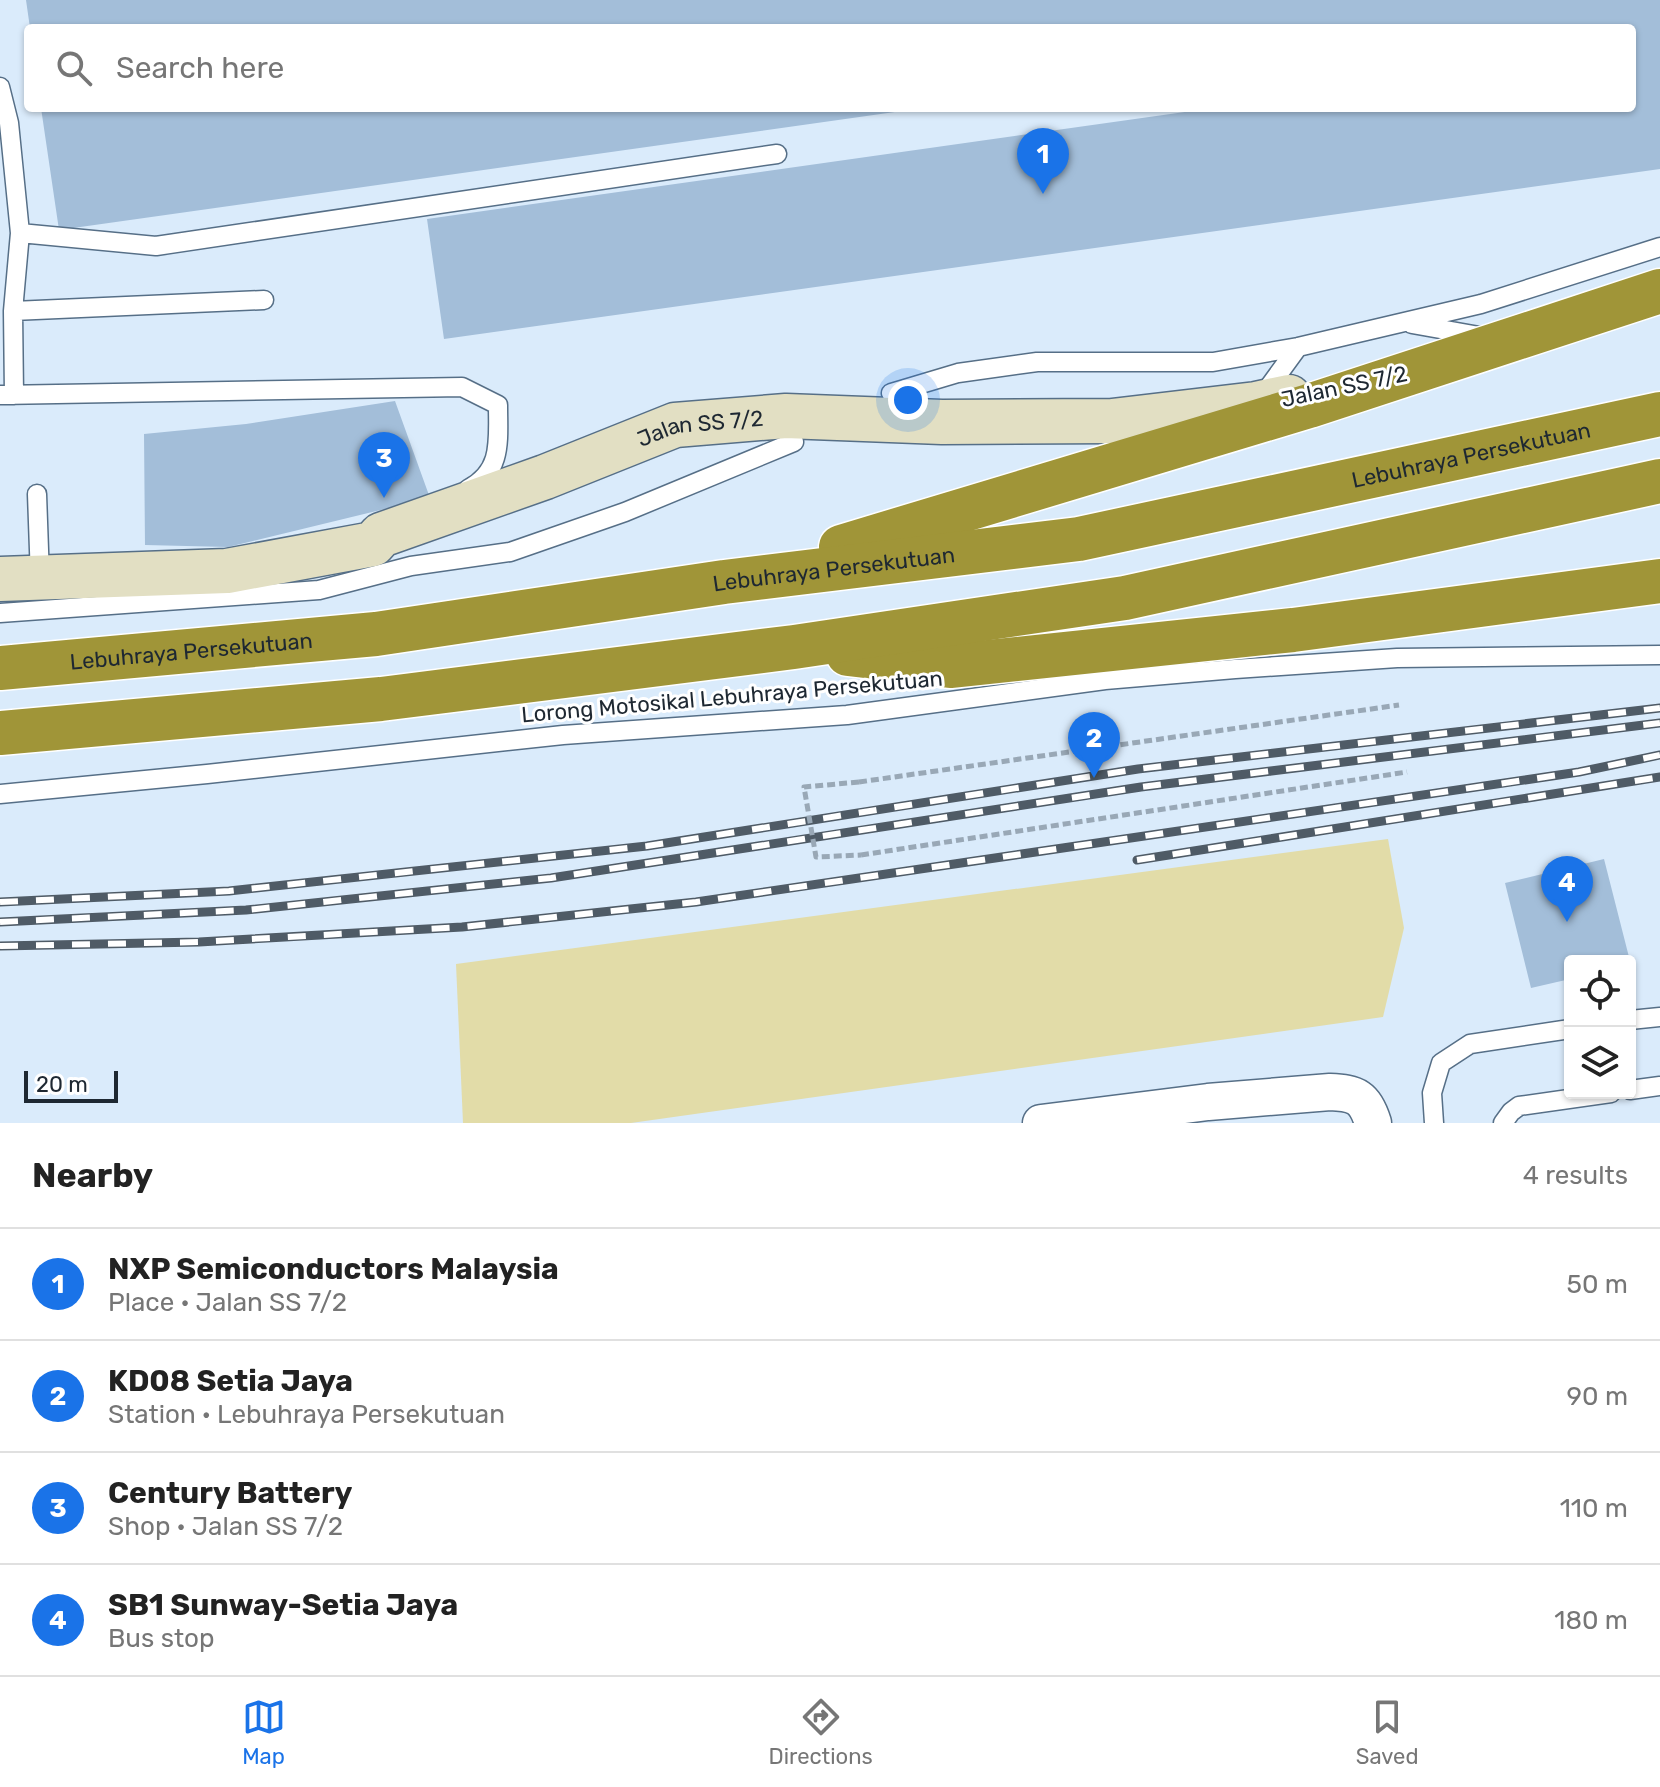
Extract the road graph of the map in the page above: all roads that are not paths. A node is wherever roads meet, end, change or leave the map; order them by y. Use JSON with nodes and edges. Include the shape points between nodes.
{"nodes":[{"id":1,"x":0,"y":87,"type":"edge"},
{"id":2,"x":777,"y":154,"type":"dead end"},
{"id":3,"x":20,"y":233,"type":"junction"},
{"id":4,"x":1660,"y":247,"type":"edge"},
{"id":5,"x":1660,"y":291,"type":"edge"},
{"id":6,"x":264,"y":300,"type":"dead end"},
{"id":7,"x":13,"y":311,"type":"junction"},
{"id":8,"x":1401,"y":323,"type":"junction"},
{"id":9,"x":1507,"y":340,"type":"junction"},
{"id":10,"x":1298,"y":347,"type":"junction"},
{"id":11,"x":1420,"y":370,"type":"junction"},
{"id":12,"x":891,"y":393,"type":"dead end"},
{"id":13,"x":7,"y":395,"type":"edge"},
{"id":14,"x":1256,"y":404,"type":"junction"},
{"id":15,"x":1660,"y":414,"type":"edge"},
{"id":16,"x":794,"y":442,"type":"dead end"},
{"id":17,"x":1660,"y":481,"type":"edge"},
{"id":18,"x":37,"y":494,"type":"dead end"},
{"id":19,"x":377,"y":539,"type":"junction"},
{"id":20,"x":20,"y":578,"type":"edge"},
{"id":21,"x":1660,"y":581,"type":"edge"},
{"id":22,"x":724,"y":582,"type":"junction"},
{"id":23,"x":319,"y":590,"type":"junction"},
{"id":24,"x":0,"y":613,"type":"edge"},
{"id":25,"x":1293,"y":630,"type":"junction"},
{"id":26,"x":794,"y":647,"type":"junction"},
{"id":27,"x":1660,"y":655,"type":"edge"},
{"id":28,"x":0,"y":668,"type":"edge"},
{"id":29,"x":1235,"y":669,"type":"junction"},
{"id":30,"x":0,"y":733,"type":"edge"},
{"id":31,"x":0,"y":794,"type":"edge"},
{"id":32,"x":1660,"y":1017,"type":"edge"},
{"id":33,"x":1636,"y":1019,"type":"edge"},
{"id":34,"x":1564,"y":1030,"type":"edge"},
{"id":35,"x":1660,"y":1086,"type":"edge"},
{"id":36,"x":1636,"y":1089,"type":"edge"},
{"id":37,"x":1569,"y":1099,"type":"edge"},
{"id":38,"x":1041,"y":1123,"type":"edge"},
{"id":39,"x":1373,"y":1123,"type":"edge"},
{"id":40,"x":1434,"y":1123,"type":"edge"},
{"id":41,"x":1503,"y":1123,"type":"edge"}],
"edges":[{"from":1,"to":3,"type":"lane","via":[[9,123]]},
{"from":2,"to":3,"type":"lane","via":[[156,246]]},
{"from":3,"to":7,"type":"lane"},
{"from":4,"to":8,"type":"lane","via":[[1481,304]]},
{"from":5,"to":9,"type":"highway"},
{"from":6,"to":7,"type":"lane"},
{"from":7,"to":13,"type":"lane"},
{"from":8,"to":9,"type":"lane"},
{"from":8,"to":10,"type":"lane"},
{"from":9,"to":11,"type":"highway"},
{"from":10,"to":12,"type":"lane","via":[[1213,362],[1037,362],[958,373]]},
{"from":10,"to":14,"type":"lane"},
{"from":11,"to":14,"type":"street","name":"Jalan SS 7/2"},
{"from":11,"to":22,"type":"highway"},
{"from":13,"to":19,"type":"lane","via":[[462,387],[498,405],[498,454],[483,481]]},
{"from":14,"to":19,"type":"street","name":"Jalan SS 7/2","via":[[1112,421],[786,416],[675,425]]},
{"from":15,"to":22,"type":"highway","name":"Lebuhraya Persekutuan","via":[[1079,539]]},
{"from":16,"to":23,"type":"lane","via":[[625,512],[510,552],[411,566]]},
{"from":17,"to":26,"type":"highway","via":[[1125,598]]},
{"from":18,"to":20,"type":"lane"},
{"from":19,"to":20,"type":"street","name":"Jalan SS 7/2","via":[[227,571]]},
{"from":19,"to":23,"type":"lane"},
{"from":21,"to":25,"type":"highway"},
{"from":22,"to":28,"type":"highway","name":"Lebuhraya Persekutuan","via":[[376,634]]},
{"from":23,"to":24,"type":"lane"},
{"from":25,"to":26,"type":"highway","via":[[950,666]]},
{"from":25,"to":29,"type":"lane"},
{"from":26,"to":30,"type":"highway","via":[[381,699]]},
{"from":27,"to":29,"type":"lane","name":"Lorong Motosikal Lebuhraya Persekutuan","via":[[1397,658]]},
{"from":29,"to":31,"type":"lane","name":"Lorong Motosikal Lebuhraya Persekutuan","via":[[1105,680],[847,715],[563,735]]},
{"from":32,"to":33,"type":"lane"},
{"from":34,"to":40,"type":"lane","via":[[1470,1044],[1441,1063],[1432,1093]]},
{"from":35,"to":36,"type":"lane"},
{"from":37,"to":41,"type":"lane","via":[[1519,1106]]},
{"from":38,"to":39,"type":"street","via":[[1330,1092],[1359,1096]]}]}
